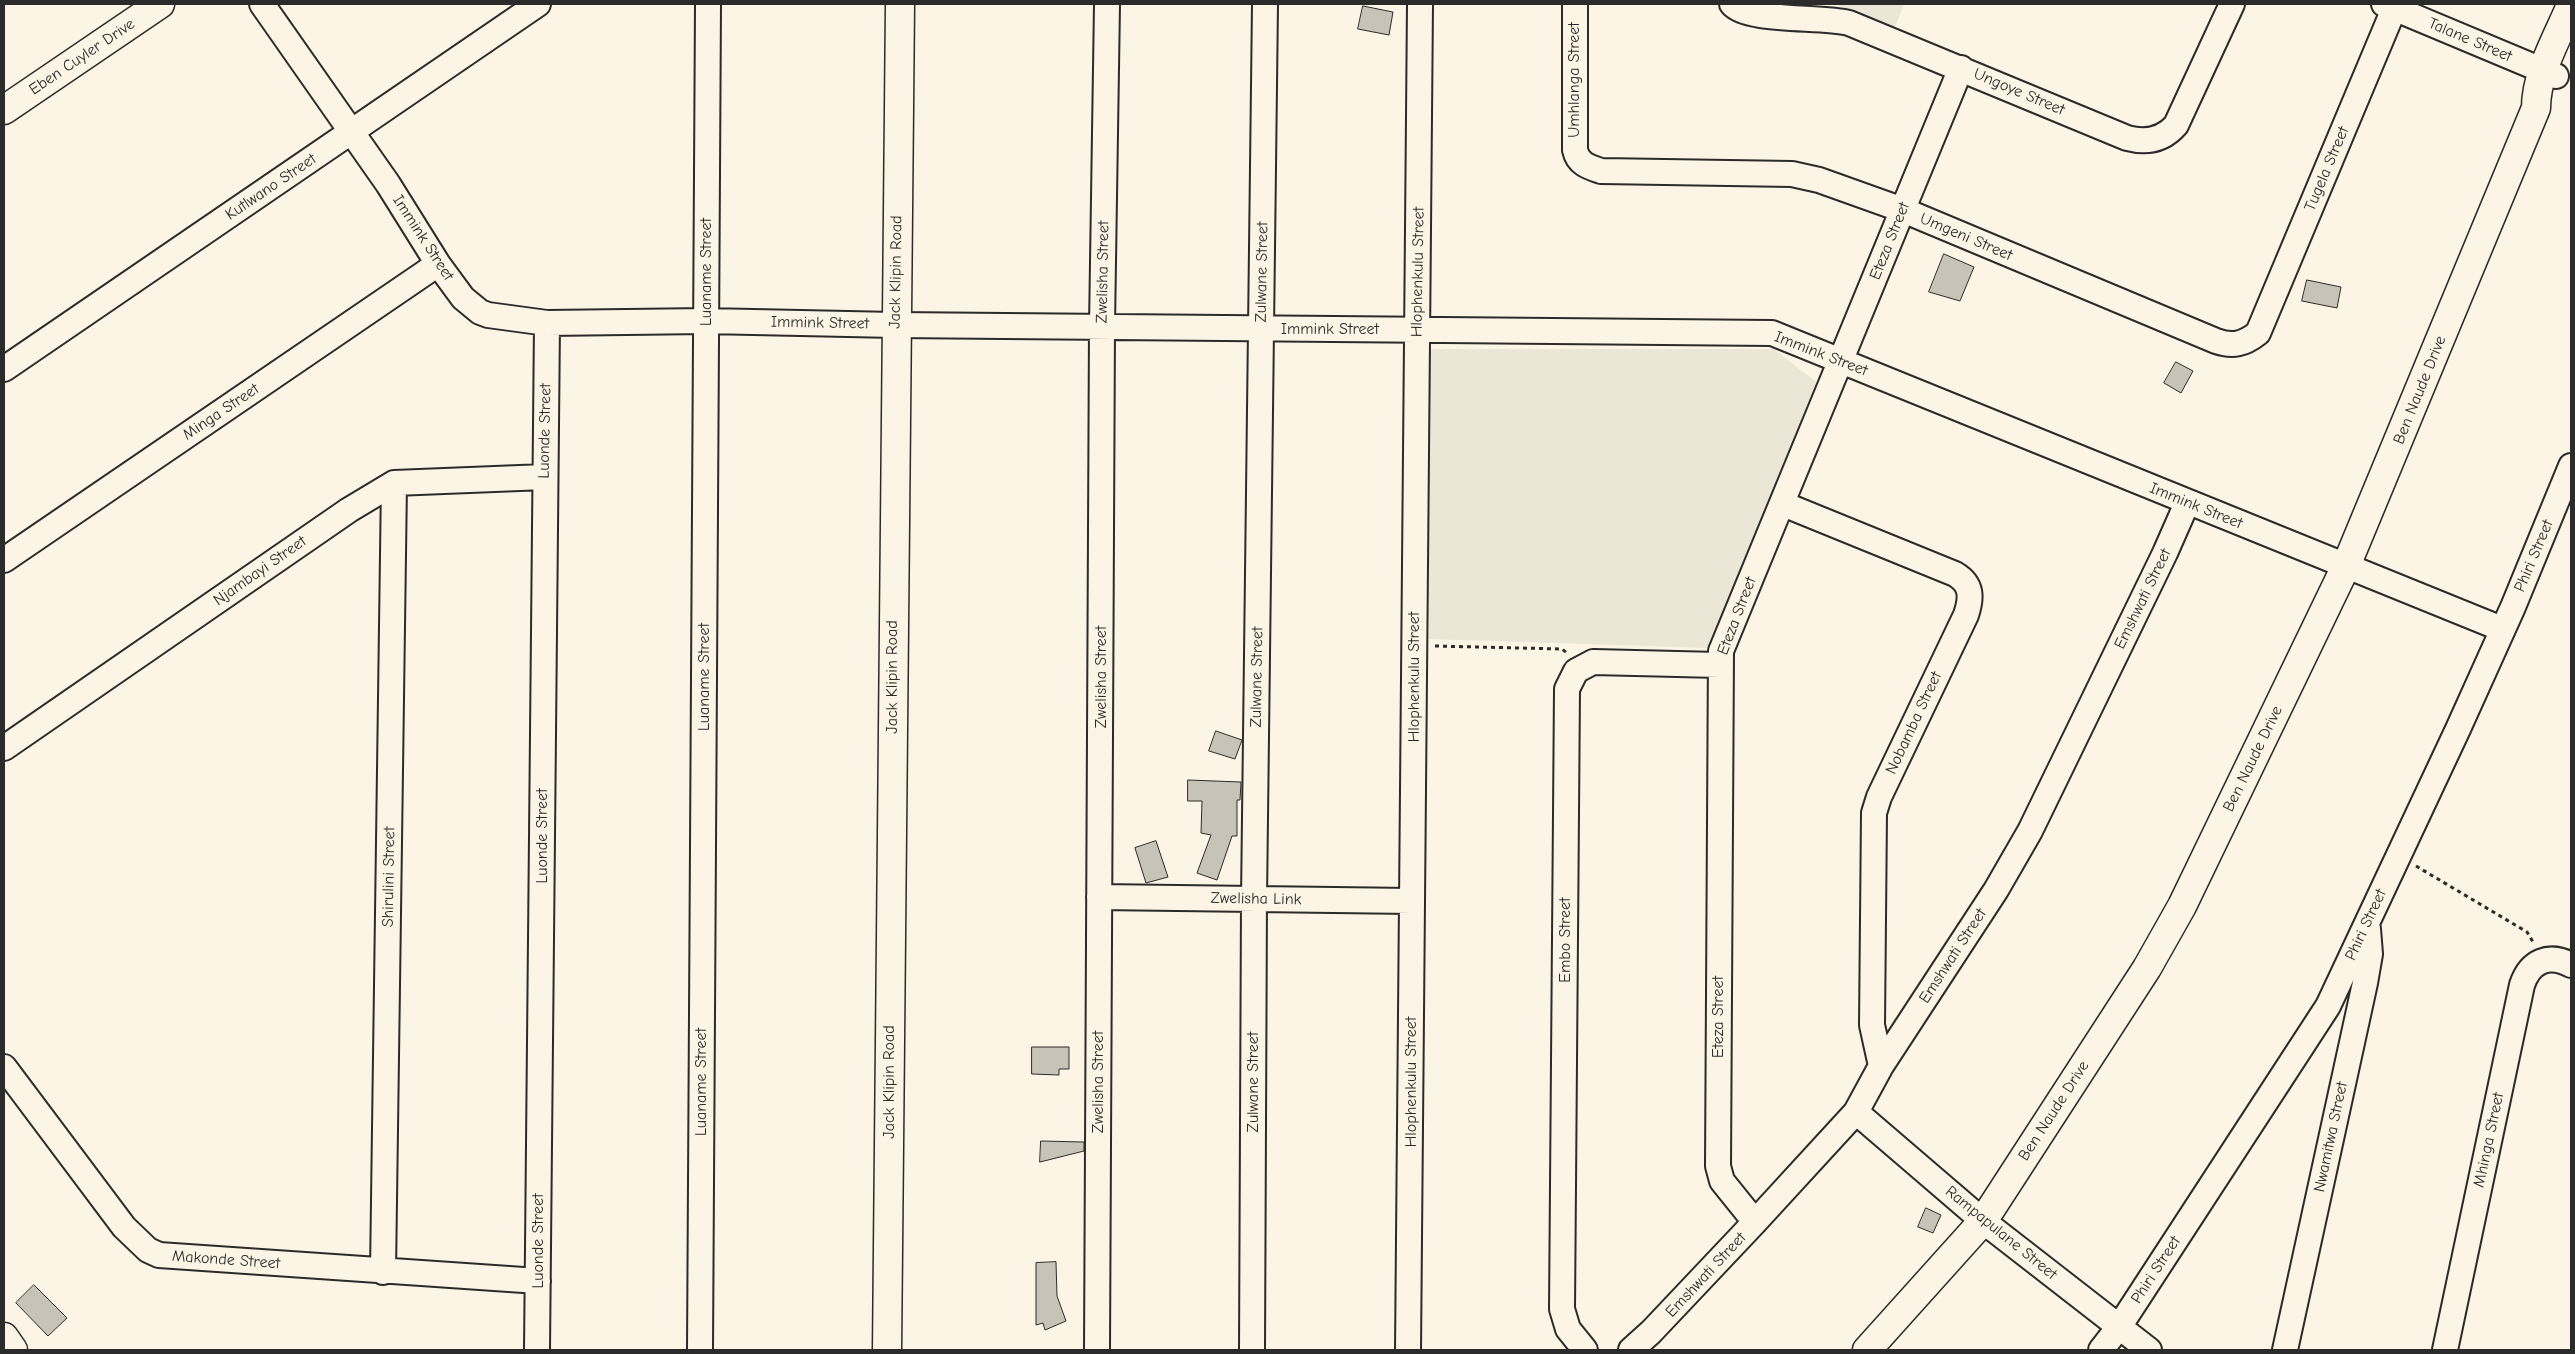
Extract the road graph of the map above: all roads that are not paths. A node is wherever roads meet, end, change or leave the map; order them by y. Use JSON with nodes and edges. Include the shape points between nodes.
{"nodes":[{"id":1,"x":160,"y":4,"type":"edge"},
{"id":2,"x":262,"y":4,"type":"edge"},
{"id":3,"x":538,"y":4,"type":"edge"},
{"id":4,"x":708,"y":4,"type":"edge"},
{"id":5,"x":900,"y":4,"type":"edge"},
{"id":6,"x":1107,"y":4,"type":"edge"},
{"id":7,"x":1265,"y":4,"type":"edge"},
{"id":8,"x":1420,"y":4,"type":"edge"},
{"id":9,"x":1575,"y":4,"type":"edge"},
{"id":10,"x":1732,"y":4,"type":"edge"},
{"id":11,"x":2232,"y":4,"type":"edge"},
{"id":12,"x":2571,"y":4,"type":"edge"},
{"id":13,"x":2392,"y":5,"type":"edge"},
{"id":14,"x":2571,"y":39,"type":"edge"},
{"id":15,"x":1961,"y":68,"type":"junction"},
{"id":16,"x":2550,"y":73,"type":"junction"},
{"id":17,"x":4,"y":110,"type":"edge"},
{"id":18,"x":351,"y":133,"type":"junction"},
{"id":19,"x":1601,"y":171,"type":"joint"},
{"id":20,"x":1903,"y":210,"type":"junction"},
{"id":21,"x":438,"y":264,"type":"junction"},
{"id":22,"x":706,"y":321,"type":"junction"},
{"id":23,"x":547,"y":322,"type":"junction"},
{"id":24,"x":895,"y":325,"type":"junction"},
{"id":25,"x":1102,"y":326,"type":"junction"},
{"id":26,"x":1261,"y":328,"type":"junction"},
{"id":27,"x":1417,"y":330,"type":"junction"},
{"id":28,"x":2258,"y":333,"type":"joint"},
{"id":29,"x":1840,"y":361,"type":"junction"},
{"id":30,"x":4,"y":369,"type":"edge"},
{"id":31,"x":2571,"y":466,"type":"edge"},
{"id":32,"x":545,"y":477,"type":"junction"},
{"id":33,"x":394,"y":482,"type":"junction"},
{"id":34,"x":2187,"y":503,"type":"junction"},
{"id":35,"x":1783,"y":504,"type":"junction"},
{"id":36,"x":4,"y":560,"type":"edge"},
{"id":37,"x":2346,"y":566,"type":"junction"},
{"id":38,"x":2502,"y":629,"type":"junction"},
{"id":39,"x":1720,"y":665,"type":"junction"},
{"id":40,"x":4,"y":748,"type":"edge"},
{"id":41,"x":1100,"y":897,"type":"junction"},
{"id":42,"x":1254,"y":900,"type":"junction"},
{"id":43,"x":1412,"y":901,"type":"junction"},
{"id":44,"x":2366,"y":922,"type":"junction"},
{"id":45,"x":2560,"y":962,"type":"edge"},
{"id":46,"x":1881,"y":1066,"type":"junction"},
{"id":47,"x":4,"y":1067,"type":"edge"},
{"id":48,"x":1856,"y":1112,"type":"junction"},
{"id":49,"x":1983,"y":1221,"type":"junction"},
{"id":50,"x":1755,"y":1222,"type":"junction"},
{"id":51,"x":383,"y":1272,"type":"junction"},
{"id":52,"x":538,"y":1281,"type":"junction"},
{"id":53,"x":2119,"y":1327,"type":"junction"},
{"id":54,"x":4,"y":1337,"type":"edge"},
{"id":55,"x":13,"y":1350,"type":"edge"},
{"id":56,"x":538,"y":1350,"type":"edge"},
{"id":57,"x":700,"y":1350,"type":"edge"},
{"id":58,"x":887,"y":1350,"type":"edge"},
{"id":59,"x":1097,"y":1350,"type":"edge"},
{"id":60,"x":1252,"y":1350,"type":"edge"},
{"id":61,"x":1408,"y":1350,"type":"edge"},
{"id":62,"x":1585,"y":1350,"type":"edge"},
{"id":63,"x":1631,"y":1350,"type":"edge"},
{"id":64,"x":1866,"y":1350,"type":"edge"},
{"id":65,"x":2101,"y":1350,"type":"edge"},
{"id":66,"x":2149,"y":1350,"type":"edge"},
{"id":67,"x":2285,"y":1350,"type":"edge"},
{"id":68,"x":2445,"y":1350,"type":"edge"}],
"edges":[{"from":1,"to":17,"type":"main road","name":"Eben Cuyler Drive"},
{"from":2,"to":18,"type":"street","name":"Immink Street"},
{"from":3,"to":18,"type":"street","name":"Kutlwano Street"},
{"from":4,"to":22,"type":"street","name":"Luaname Street"},
{"from":5,"to":24,"type":"main road","name":"Jack Klipin Road"},
{"from":6,"to":25,"type":"street","name":"Zwelisha Street"},
{"from":7,"to":26,"type":"street","name":"Zulwane Street"},
{"from":8,"to":27,"type":"street","name":"Hlophenkulu Street"},
{"from":9,"to":19,"type":"street","name":"Umhlanga Street","via":[[1574,150],[1582,163]]},
{"from":10,"to":15,"type":"street","name":"Ungoye Street","via":[[1742,12],[1754,15],[1849,23]]},
{"from":11,"to":15,"type":"street","name":"Ungoye Street","via":[[2176,125],[2156,139],[2128,138]]},
{"from":12,"to":16,"type":"main road","name":"Ben Naude Drive"},
{"from":13,"to":16,"type":"street","name":"Talane Street"},
{"from":13,"to":28,"type":"street","name":"Tugela Street"},
{"from":14,"to":16,"type":"main road","name":"Ben Naude Drive"},
{"from":15,"to":20,"type":"street","name":"Eteza Street"},
{"from":16,"to":37,"type":"main road","name":"Ben Naude Drive","via":[[2536,98],[2536,108]]},
{"from":18,"to":21,"type":"street","name":"Immink Street","via":[[388,184]]},
{"from":18,"to":30,"type":"street","name":"Kutlwano Street"},
{"from":19,"to":20,"type":"street","name":"Umgeni Street","via":[[1800,175]]},
{"from":20,"to":28,"type":"street","name":"Umgeni Street","via":[[2216,341],[2241,344]]},
{"from":20,"to":29,"type":"street","name":"Eteza Street"},
{"from":21,"to":23,"type":"street","name":"Immink Street","via":[[463,298],[480,312],[495,317]]},
{"from":21,"to":36,"type":"street","name":"Minga Street"},
{"from":22,"to":23,"type":"street","name":"Immink Street"},
{"from":22,"to":24,"type":"street","name":"Immink Street"},
{"from":22,"to":57,"type":"street","name":"Luaname Street"},
{"from":23,"to":32,"type":"street","name":"Luonde Street"},
{"from":24,"to":25,"type":"street","name":"Immink Street"},
{"from":24,"to":58,"type":"main road","name":"Jack Klipin Road"},
{"from":25,"to":26,"type":"street","name":"Immink Street"},
{"from":25,"to":41,"type":"street","name":"Zwelisha Street"},
{"from":26,"to":27,"type":"street","name":"Immink Street"},
{"from":26,"to":42,"type":"street","name":"Zulwane Street"},
{"from":27,"to":29,"type":"street","name":"Immink Street","via":[[1765,333],[1780,335]]},
{"from":27,"to":43,"type":"street","name":"Hlophenkulu Street"},
{"from":29,"to":34,"type":"street","name":"Immink Street"},
{"from":29,"to":35,"type":"street","name":"Eteza Street"},
{"from":31,"to":38,"type":"street","name":"Phiri Street"},
{"from":32,"to":33,"type":"street","name":"Njambayi Street"},
{"from":32,"to":52,"type":"street","name":"Luonde Street"},
{"from":33,"to":40,"type":"street","name":"Njambayi Street"},
{"from":33,"to":51,"type":"street","name":"Shirulini Street"},
{"from":34,"to":37,"type":"street","name":"Immink Street"},
{"from":34,"to":46,"type":"street","name":"Emshwati Street","via":[[2030,831],[1996,890]]},
{"from":35,"to":39,"type":"street","name":"Eteza Street","via":[[1723,646]]},
{"from":35,"to":46,"type":"street","name":"Nobamba Street","via":[[1955,574],[1967,583],[1970,592],[1966,615],[1874,813],[1872,1025]]},
{"from":37,"to":38,"type":"street","name":"Immink Street"},
{"from":37,"to":49,"type":"main road","name":"Ben Naude Drive","via":[[2182,906],[2147,968]]},
{"from":38,"to":44,"type":"street","name":"Phiri Street"},
{"from":39,"to":50,"type":"street","name":"Eteza Street","via":[[1718,1166],[1722,1181]]},
{"from":39,"to":62,"type":"street","name":"Embo Street","via":[[1599,662],[1580,667],[1573,676],[1567,695],[1562,1309],[1568,1329]]},
{"from":41,"to":42,"type":"street","name":"Zwelisha Link"},
{"from":41,"to":59,"type":"street","name":"Zwelisha Street"},
{"from":42,"to":43,"type":"street","name":"Zwelisha Link"},
{"from":42,"to":60,"type":"street","name":"Zulwane Street"},
{"from":43,"to":61,"type":"street","name":"Hlophenkulu Street"},
{"from":44,"to":53,"type":"street","name":"Phiri Street","via":[[2328,1006]]},
{"from":44,"to":67,"type":"street","name":"Nwamitwa Street","via":[[2370,944],[2365,984]]},
{"from":45,"to":68,"type":"street","name":"Mhinga Street","via":[[2528,970],[2522,984]]},
{"from":46,"to":48,"type":"street","name":"Emshwati Street"},
{"from":47,"to":51,"type":"street","name":"Makonde Street","via":[[116,1217],[148,1250],[174,1257]]},
{"from":48,"to":49,"type":"street","name":"Rampapulane Street"},
{"from":48,"to":50,"type":"street","name":"Emshwati Street"},
{"from":49,"to":53,"type":"street","name":"Rampapulane Street"},
{"from":49,"to":64,"type":"main road","name":"Ben Naude Drive"},
{"from":50,"to":63,"type":"street","name":"Emshwati Street"},
{"from":51,"to":52,"type":"street","name":"Makonde Street"},
{"from":52,"to":56,"type":"street","name":"Luonde Street"},
{"from":53,"to":65,"type":"street","name":"Phiri Street"},
{"from":53,"to":66,"type":"street","name":"Rampapulane Street"},
{"from":54,"to":55,"type":"main road"}]}
